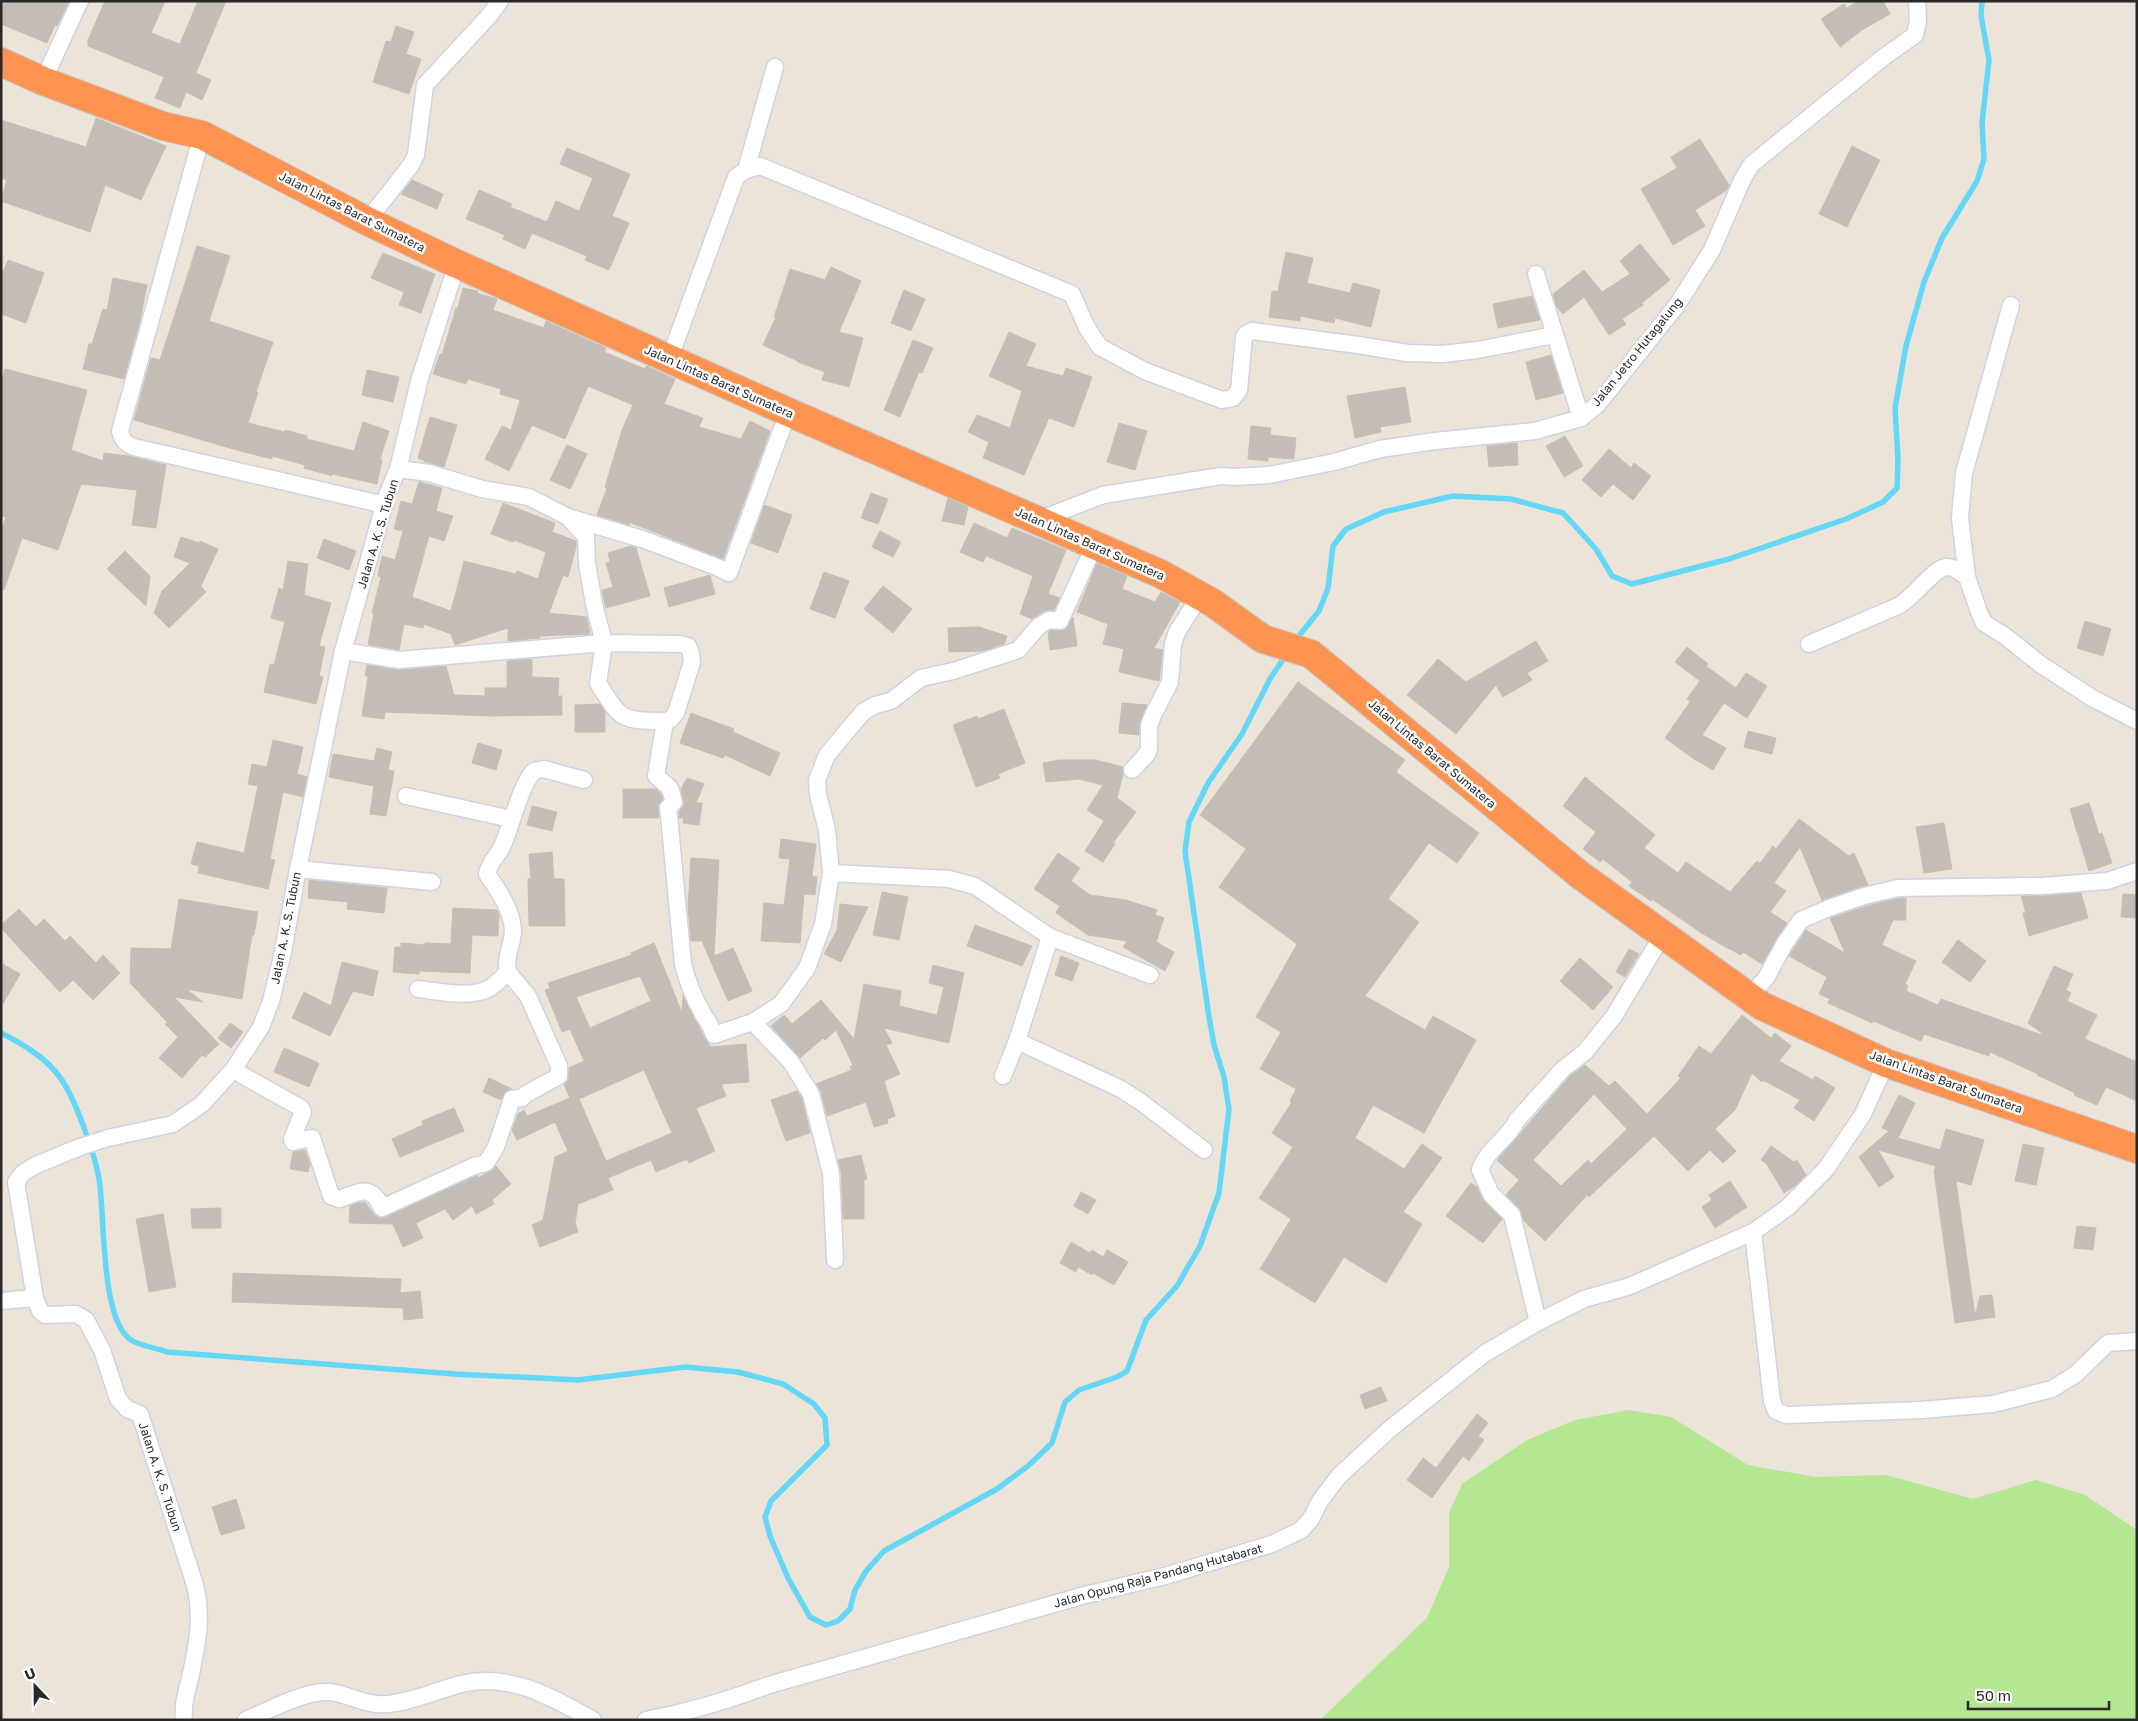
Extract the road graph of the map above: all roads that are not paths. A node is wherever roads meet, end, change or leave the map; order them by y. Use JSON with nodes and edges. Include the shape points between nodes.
{"nodes":[{"id":1,"x":80,"y":1,"type":"edge"},
{"id":2,"x":500,"y":1,"type":"edge"},
{"id":3,"x":1917,"y":1,"type":"edge"},
{"id":4,"x":1,"y":62,"type":"edge"},
{"id":5,"x":775,"y":67,"type":"dead end"},
{"id":6,"x":43,"y":81,"type":"junction"},
{"id":7,"x":202,"y":135,"type":"junction"},
{"id":8,"x":746,"y":170,"type":"junction"},
{"id":9,"x":367,"y":221,"type":"junction"},
{"id":10,"x":457,"y":264,"type":"junction"},
{"id":11,"x":1536,"y":274,"type":"dead end"},
{"id":12,"x":2012,"y":305,"type":"dead end"},
{"id":13,"x":1554,"y":335,"type":"junction"},
{"id":14,"x":669,"y":360,"type":"junction"},
{"id":15,"x":788,"y":412,"type":"junction"},
{"id":16,"x":1580,"y":418,"type":"junction"},
{"id":17,"x":398,"y":469,"type":"junction"},
{"id":18,"x":385,"y":505,"type":"junction"},
{"id":19,"x":568,"y":517,"type":"junction"},
{"id":20,"x":1036,"y":521,"type":"junction"},
{"id":21,"x":1095,"y":544,"type":"junction"},
{"id":22,"x":1967,"y":577,"type":"junction"},
{"id":23,"x":1200,"y":596,"type":"junction"},
{"id":24,"x":604,"y":643,"type":"junction"},
{"id":25,"x":1809,"y":644,"type":"dead end"},
{"id":26,"x":343,"y":652,"type":"junction"},
{"id":27,"x":665,"y":721,"type":"junction"},
{"id":28,"x":2137,"y":721,"type":"edge"},
{"id":29,"x":1132,"y":770,"type":"dead end"},
{"id":30,"x":584,"y":780,"type":"dead end"},
{"id":31,"x":406,"y":796,"type":"dead end"},
{"id":32,"x":511,"y":819,"type":"junction"},
{"id":33,"x":298,"y":869,"type":"junction"},
{"id":34,"x":2137,"y":872,"type":"edge"},
{"id":35,"x":831,"y":873,"type":"junction"},
{"id":36,"x":432,"y":882,"type":"dead end"},
{"id":37,"x":1662,"y":936,"type":"junction"},
{"id":38,"x":1050,"y":937,"type":"junction"},
{"id":39,"x":508,"y":972,"type":"junction"},
{"id":40,"x":1150,"y":975,"type":"dead end"},
{"id":41,"x":418,"y":989,"type":"dead end"},
{"id":42,"x":1749,"y":997,"type":"junction"},
{"id":43,"x":753,"y":1022,"type":"junction"},
{"id":44,"x":1017,"y":1041,"type":"junction"},
{"id":45,"x":1886,"y":1063,"type":"junction"},
{"id":46,"x":233,"y":1070,"type":"junction"},
{"id":47,"x":1003,"y":1076,"type":"dead end"},
{"id":48,"x":2137,"y":1149,"type":"edge"},
{"id":49,"x":1204,"y":1150,"type":"dead end"},
{"id":50,"x":1753,"y":1232,"type":"junction"},
{"id":51,"x":835,"y":1260,"type":"dead end"},
{"id":52,"x":35,"y":1298,"type":"junction"},
{"id":53,"x":1,"y":1301,"type":"edge"},
{"id":54,"x":1538,"y":1322,"type":"junction"},
{"id":55,"x":2137,"y":1340,"type":"edge"},
{"id":56,"x":184,"y":1720,"type":"edge"},
{"id":57,"x":246,"y":1720,"type":"edge"},
{"id":58,"x":593,"y":1720,"type":"edge"},
{"id":59,"x":646,"y":1720,"type":"edge"}],
"edges":[{"from":1,"to":6,"type":"street"},
{"from":2,"to":9,"type":"street","via":[[490,16],[425,85],[416,155]]},
{"from":3,"to":16,"type":"street","name":"Jalan Jetro Hutagalung","via":[[1915,35],[1752,164],[1712,250],[1677,306],[1598,404]]},
{"from":4,"to":6,"type":"highway","name":"Jalan Lintas Barat Sumatera"},
{"from":5,"to":8,"type":"street"},
{"from":6,"to":7,"type":"highway","name":"Jalan Lintas Barat Sumatera","via":[[163,126]]},
{"from":7,"to":9,"type":"highway","name":"Jalan Lintas Barat Sumatera"},
{"from":7,"to":18,"type":"street","via":[[120,432],[122,439],[128,445]]},
{"from":8,"to":13,"type":"street","via":[[760,166],[1072,294],[1086,328],[1100,347],[1145,370],[1222,400],[1233,398],[1239,390],[1244,338],[1252,331],[1407,354],[1478,350]]},
{"from":8,"to":14,"type":"street","via":[[736,178]]},
{"from":9,"to":10,"type":"highway","name":"Jalan Lintas Barat Sumatera"},
{"from":10,"to":14,"type":"highway","name":"Jalan Lintas Barat Sumatera"},
{"from":10,"to":17,"type":"street","name":"Jalan A. K. S. Tubun","via":[[420,378]]},
{"from":11,"to":13,"type":"street"},
{"from":12,"to":22,"type":"street","via":[[1964,473],[1960,518]]},
{"from":13,"to":16,"type":"street"},
{"from":14,"to":15,"type":"highway","name":"Jalan Lintas Barat Sumatera"},
{"from":15,"to":19,"type":"street","via":[[729,573],[644,540]]},
{"from":15,"to":20,"type":"highway","name":"Jalan Lintas Barat Sumatera"},
{"from":16,"to":20,"type":"street","name":"Jalan Jetro Hutagalung","via":[[1535,431],[1380,449],[1269,475],[1221,476],[1103,495]]},
{"from":17,"to":18,"type":"street","name":"Jalan A. K. S. Tubun"},
{"from":17,"to":19,"type":"street","via":[[430,473],[482,489],[529,498]]},
{"from":18,"to":26,"type":"street","name":"Jalan A. K. S. Tubun"},
{"from":19,"to":24,"type":"street","via":[[586,537],[588,571]]},
{"from":20,"to":21,"type":"highway","name":"Jalan Lintas Barat Sumatera"},
{"from":21,"to":23,"type":"highway","name":"Jalan Lintas Barat Sumatera"},
{"from":21,"to":35,"type":"street","via":[[1060,621],[1049,620],[1039,626],[1018,650],[921,678],[891,701],[863,712],[827,755],[818,780],[818,795],[827,830]]},
{"from":22,"to":25,"type":"street","via":[[1953,568],[1942,569],[1898,606]]},
{"from":22,"to":28,"type":"street","via":[[1984,623],[2077,688]]},
{"from":23,"to":29,"type":"street","via":[[1173,644],[1170,682],[1149,726],[1148,754]]},
{"from":23,"to":37,"type":"highway","name":"Jalan Lintas Barat Sumatera","via":[[1263,639],[1311,654],[1580,875]]},
{"from":24,"to":26,"type":"street","via":[[399,660]]},
{"from":24,"to":27,"type":"street","via":[[598,683],[615,711],[635,721]]},
{"from":24,"to":27,"type":"street","via":[[688,646],[692,662],[676,714]]},
{"from":26,"to":33,"type":"street","name":"Jalan A. K. S. Tubun"},
{"from":27,"to":43,"type":"street","via":[[656,776],[670,788],[674,802],[668,808],[687,979],[714,1035]]},
{"from":30,"to":32,"type":"street","via":[[544,769],[534,771]]},
{"from":31,"to":32,"type":"street"},
{"from":32,"to":39,"type":"street","via":[[487,874],[504,900],[513,930],[506,964]]},
{"from":33,"to":36,"type":"street"},
{"from":33,"to":46,"type":"street","name":"Jalan A. K. S. Tubun","via":[[271,1000],[261,1027]]},
{"from":34,"to":42,"type":"street","via":[[2107,881],[2043,886],[1898,888],[1855,899],[1801,920],[1766,978]]},
{"from":35,"to":38,"type":"street","via":[[963,882],[975,886]]},
{"from":35,"to":43,"type":"street","via":[[824,924],[807,968],[781,1004]]},
{"from":37,"to":42,"type":"highway","name":"Jalan Lintas Barat Sumatera"},
{"from":37,"to":54,"type":"street","via":[[1614,1016],[1585,1052],[1563,1069],[1517,1120],[1512,1130],[1485,1157],[1480,1170],[1491,1194],[1512,1215]]},
{"from":38,"to":40,"type":"street"},
{"from":38,"to":44,"type":"street"},
{"from":39,"to":41,"type":"street","via":[[482,991],[462,993]]},
{"from":39,"to":46,"type":"street","via":[[528,996],[559,1066],[559,1076],[522,1098],[512,1099],[496,1147],[486,1163],[382,1208],[373,1196],[363,1191],[339,1199],[331,1196],[312,1138],[293,1142],[303,1118],[301,1108]]},
{"from":42,"to":45,"type":"highway","name":"Jalan Lintas Barat Sumatera"},
{"from":43,"to":51,"type":"street","via":[[791,1062],[810,1094],[831,1174]]},
{"from":44,"to":47,"type":"street"},
{"from":44,"to":49,"type":"street","via":[[1121,1088]]},
{"from":45,"to":48,"type":"highway","name":"Jalan Lintas Barat Sumatera"},
{"from":45,"to":50,"type":"street","name":"Jalan Opung Raja Pandang Hutabarat","via":[[1863,1114],[1826,1169],[1787,1208]]},
{"from":46,"to":52,"type":"street","name":"Jalan A. K. S. Tubun","via":[[202,1104],[173,1124],[80,1147],[23,1173],[16,1182]]},
{"from":50,"to":54,"type":"street","name":"Jalan Opung Raja Pandang Hutabarat","via":[[1630,1286],[1584,1299]]},
{"from":50,"to":55,"type":"street","via":[[1772,1401],[1776,1410],[1786,1415],[1993,1404],[2052,1389],[2076,1374],[2108,1343]]},
{"from":52,"to":53,"type":"street"},
{"from":52,"to":56,"type":"street","name":"Jalan A. K. S. Tubun","via":[[45,1315],[76,1314],[86,1320],[102,1350],[118,1399],[128,1409],[140,1414],[200,1603],[198,1643],[184,1702]]},
{"from":54,"to":59,"type":"street","name":"Jalan Opung Raja Pandang Hutabarat","via":[[1484,1354],[1391,1428],[1339,1476],[1301,1530],[1272,1544],[778,1682],[698,1708]]},
{"from":57,"to":58,"type":"street","via":[[321,1692],[336,1693],[368,1704],[388,1704],[462,1684],[494,1680],[517,1684]]}]}
